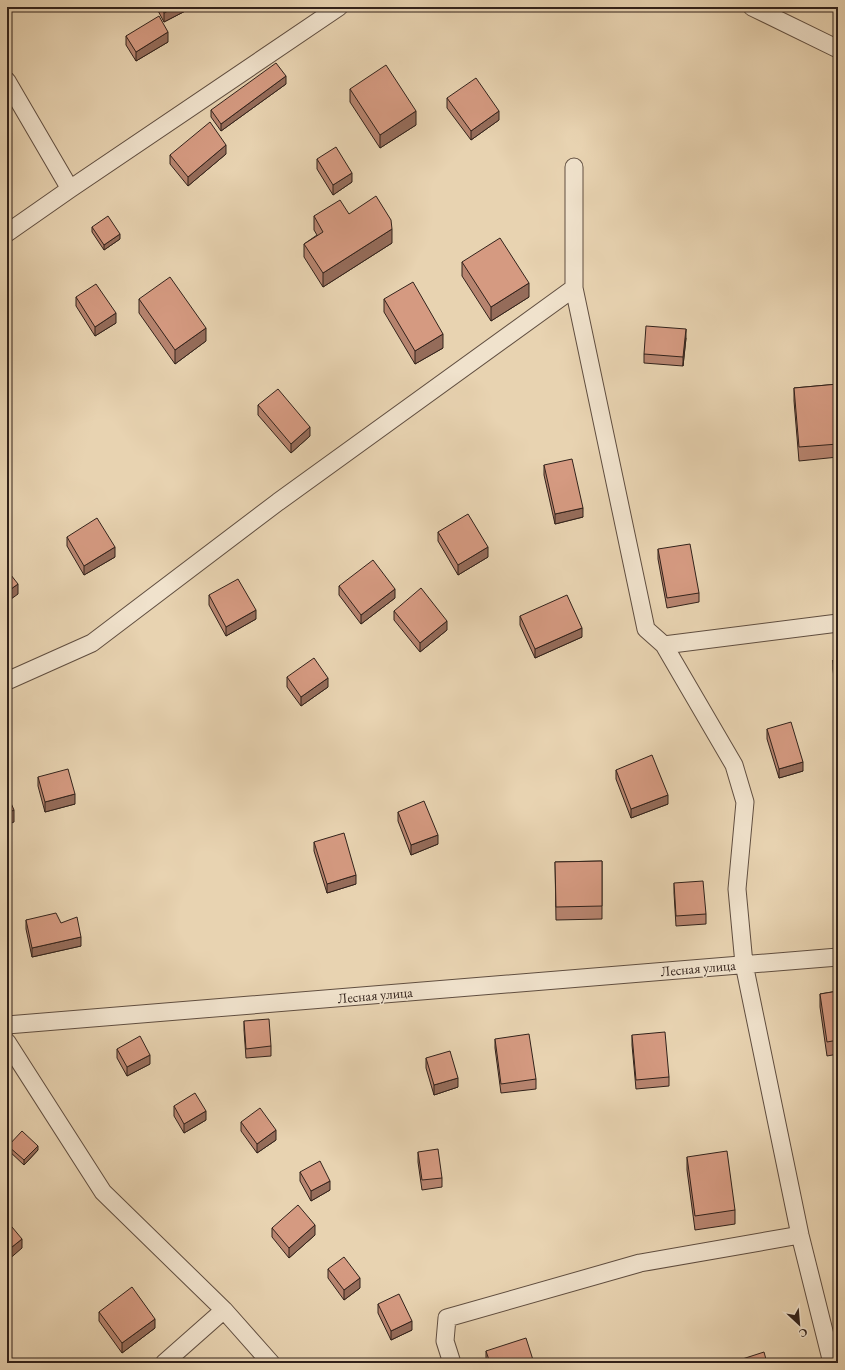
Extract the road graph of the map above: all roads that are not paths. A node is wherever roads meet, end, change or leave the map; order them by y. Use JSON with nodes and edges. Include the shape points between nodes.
{"nodes":[{"id":1,"x":339,"y":7,"type":"edge"},
{"id":2,"x":752,"y":7,"type":"edge"},
{"id":3,"x":838,"y":49,"type":"edge"},
{"id":4,"x":7,"y":81,"type":"edge"},
{"id":5,"x":574,"y":167,"type":"dead end"},
{"id":6,"x":70,"y":189,"type":"junction"},
{"id":7,"x":7,"y":234,"type":"edge"},
{"id":8,"x":574,"y":288,"type":"junction"},
{"id":9,"x":838,"y":623,"type":"edge"},
{"id":10,"x":664,"y":645,"type":"junction"},
{"id":11,"x":7,"y":681,"type":"edge"},
{"id":12,"x":838,"y":957,"type":"edge"},
{"id":13,"x":744,"y":964,"type":"junction"},
{"id":14,"x":7,"y":1025,"type":"edge"},
{"id":15,"x":7,"y":1042,"type":"edge"},
{"id":16,"x":800,"y":1235,"type":"junction"},
{"id":17,"x":224,"y":1310,"type":"junction"},
{"id":18,"x":164,"y":1363,"type":"edge"},
{"id":19,"x":271,"y":1363,"type":"edge"},
{"id":20,"x":452,"y":1363,"type":"edge"},
{"id":21,"x":832,"y":1363,"type":"edge"}],
"edges":[{"from":1,"to":6,"type":"street"},
{"from":2,"to":3,"type":"street"},
{"from":4,"to":6,"type":"street"},
{"from":5,"to":8,"type":"street"},
{"from":6,"to":7,"type":"street"},
{"from":8,"to":10,"type":"street","via":[[646,629]]},
{"from":8,"to":11,"type":"street","via":[[278,502],[92,643]]},
{"from":9,"to":10,"type":"street"},
{"from":10,"to":13,"type":"street","via":[[734,765],[745,802],[737,890]]},
{"from":12,"to":13,"type":"street","name":"Лесная улица"},
{"from":13,"to":14,"type":"street","name":"Лесная улица"},
{"from":13,"to":16,"type":"street"},
{"from":15,"to":17,"type":"street","via":[[103,1192]]},
{"from":16,"to":20,"type":"street","via":[[640,1263],[447,1318],[445,1341]]},
{"from":16,"to":21,"type":"street"},
{"from":17,"to":18,"type":"street"},
{"from":17,"to":19,"type":"street"}]}
